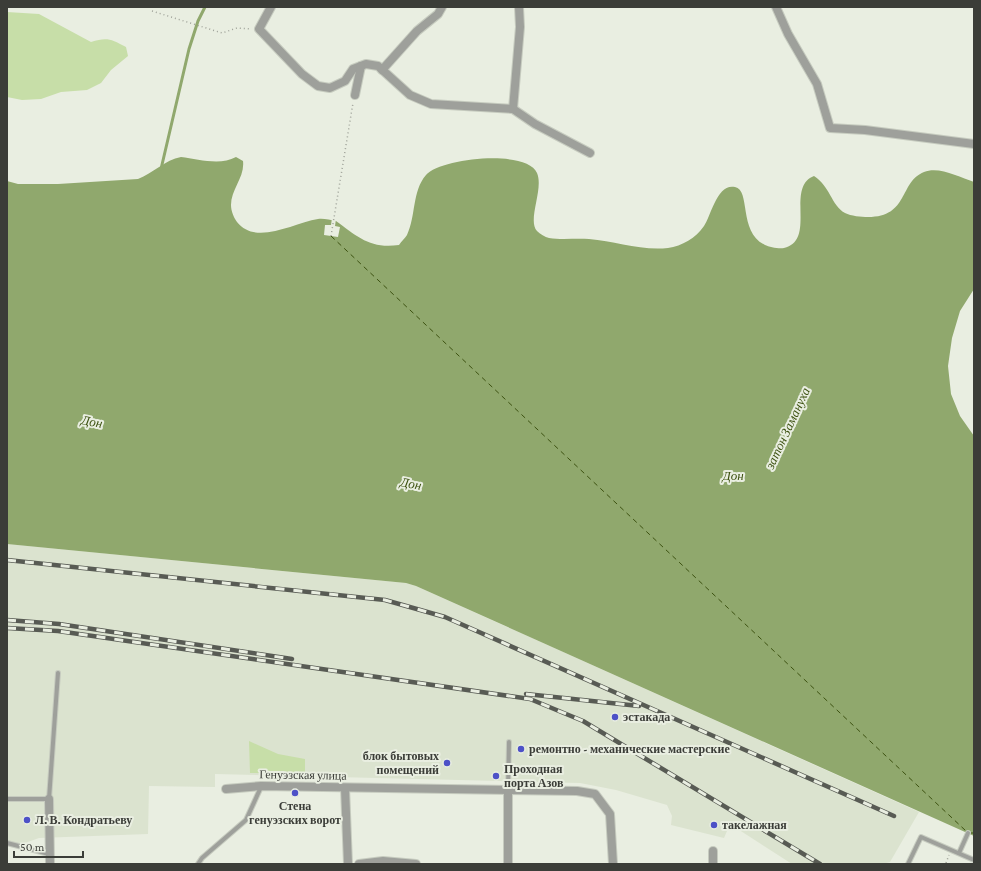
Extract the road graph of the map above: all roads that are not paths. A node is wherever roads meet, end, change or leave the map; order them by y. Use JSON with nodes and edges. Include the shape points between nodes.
{"nodes":[{"id":1,"x":271,"y":7,"type":"edge"},
{"id":2,"x":442,"y":7,"type":"edge"},
{"id":3,"x":519,"y":7,"type":"edge"},
{"id":4,"x":776,"y":7,"type":"edge"},
{"id":5,"x":361,"y":66,"type":"junction"},
{"id":6,"x":382,"y":70,"type":"junction"},
{"id":7,"x":355,"y":95,"type":"road end"},
{"id":8,"x":513,"y":109,"type":"junction"},
{"id":9,"x":974,"y":144,"type":"edge"},
{"id":10,"x":590,"y":153,"type":"dead end"},
{"id":11,"x":58,"y":673,"type":"dead end"},
{"id":12,"x":509,"y":742,"type":"dead end"},
{"id":13,"x":261,"y":786,"type":"junction"},
{"id":14,"x":345,"y":788,"type":"junction"},
{"id":15,"x":226,"y":789,"type":"dead end"},
{"id":16,"x":508,"y":791,"type":"junction"},
{"id":17,"x":7,"y":799,"type":"edge"},
{"id":18,"x":49,"y":799,"type":"junction"},
{"id":19,"x":968,"y":833,"type":"dead end"},
{"id":20,"x":7,"y":843,"type":"edge"},
{"id":21,"x":713,"y":851,"type":"dead end"},
{"id":22,"x":959,"y":853,"type":"junction"},
{"id":23,"x":49,"y":854,"type":"junction"},
{"id":24,"x":974,"y":860,"type":"edge"},
{"id":25,"x":50,"y":864,"type":"edge"},
{"id":26,"x":198,"y":864,"type":"edge"},
{"id":27,"x":348,"y":864,"type":"edge"},
{"id":28,"x":359,"y":864,"type":"edge"},
{"id":29,"x":416,"y":864,"type":"edge"},
{"id":30,"x":508,"y":864,"type":"edge"},
{"id":31,"x":613,"y":864,"type":"edge"},
{"id":32,"x":713,"y":864,"type":"edge"},
{"id":33,"x":908,"y":864,"type":"edge"}],
"edges":[{"from":1,"to":5,"type":"street","via":[[259,30],[302,74],[318,86],[330,88],[345,81],[353,69]]},
{"from":2,"to":6,"type":"street"},
{"from":3,"to":8,"type":"street","via":[[520,27]]},
{"from":4,"to":9,"type":"street","via":[[788,34],[817,84],[830,128]]},
{"from":5,"to":6,"type":"street","via":[[378,66]]},
{"from":5,"to":7,"type":"street"},
{"from":6,"to":8,"type":"street","via":[[410,95],[431,104]]},
{"from":8,"to":10,"type":"street","via":[[535,124]]},
{"from":11,"to":18,"type":"lane"},
{"from":12,"to":16,"type":"lane"},
{"from":13,"to":14,"type":"street","name":"Генуэзская улица"},
{"from":13,"to":15,"type":"street","name":"Генуэзская улица"},
{"from":13,"to":26,"type":"lane","via":[[246,820]]},
{"from":14,"to":16,"type":"street","name":"Генуэзская улица"},
{"from":14,"to":27,"type":"street"},
{"from":16,"to":30,"type":"street"},
{"from":16,"to":31,"type":"street","name":"Генуэзская улица","via":[[577,791],[595,794],[610,814]]},
{"from":17,"to":18,"type":"lane"},
{"from":18,"to":23,"type":"street"},
{"from":19,"to":22,"type":"lane"},
{"from":20,"to":23,"type":"lane"},
{"from":21,"to":32,"type":"street"},
{"from":22,"to":24,"type":"lane"},
{"from":22,"to":33,"type":"lane","via":[[921,837]]},
{"from":23,"to":25,"type":"street"},
{"from":28,"to":29,"type":"street","via":[[383,861]]}]}
